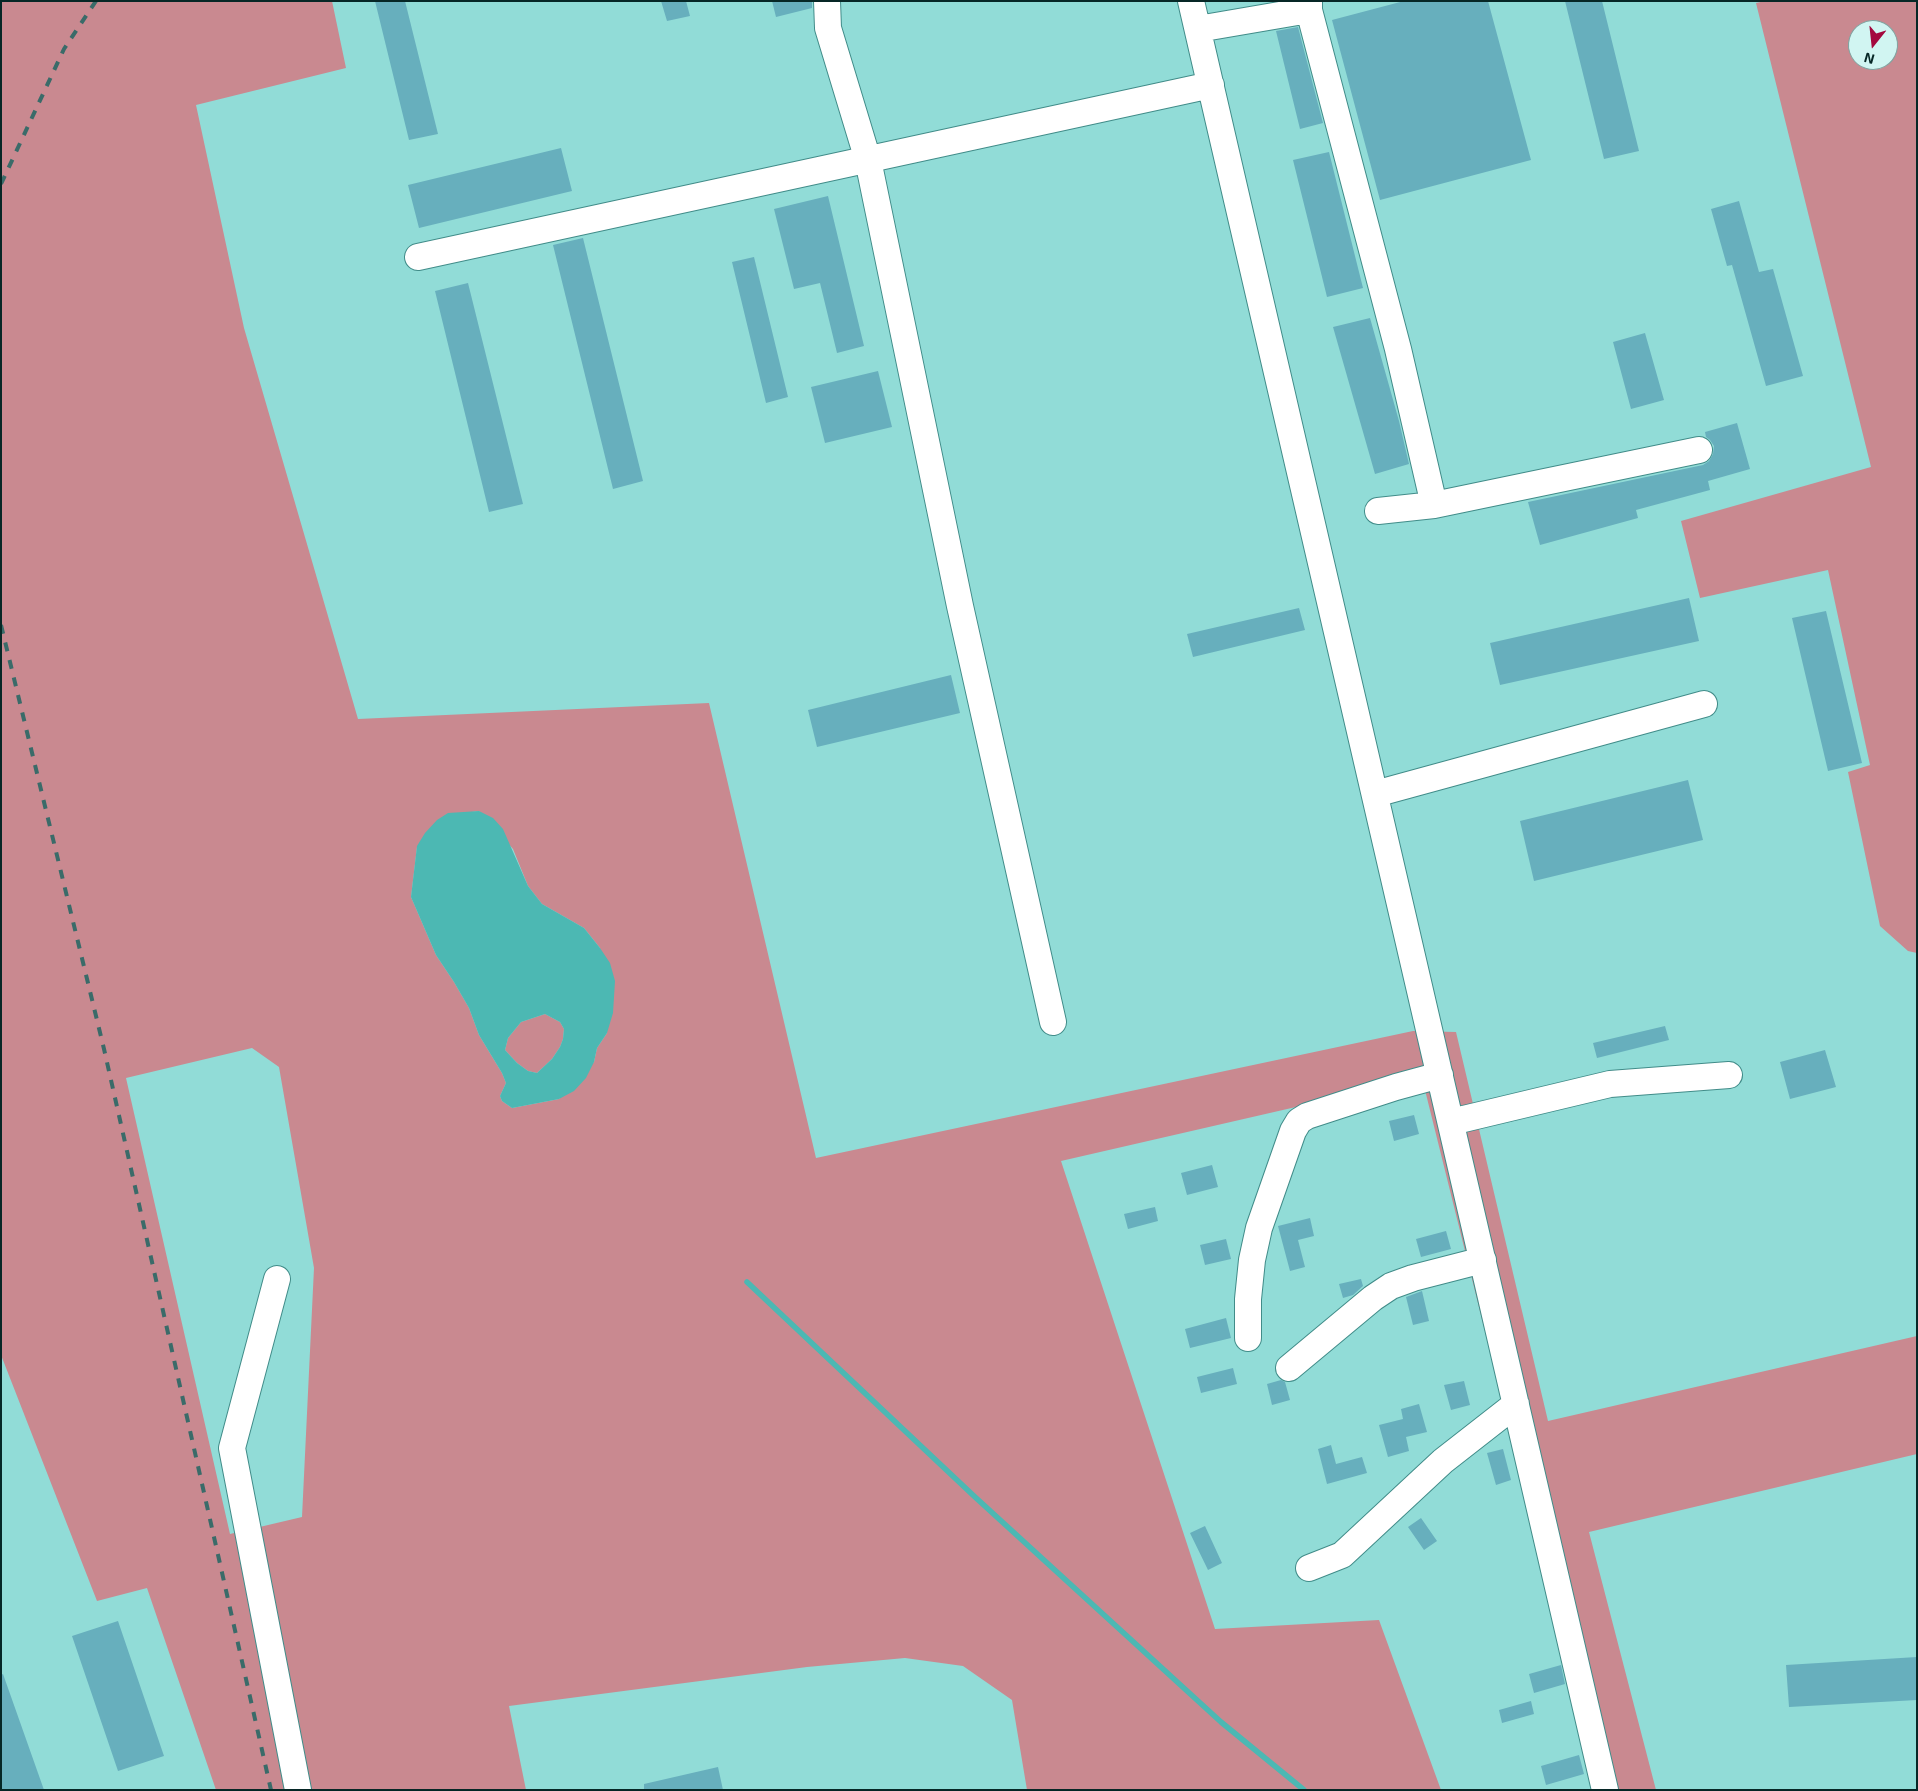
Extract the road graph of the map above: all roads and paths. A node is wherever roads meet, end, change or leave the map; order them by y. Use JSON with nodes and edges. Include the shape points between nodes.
{"nodes":[{"id":1,"x":827,"y":1,"type":"edge"},
{"id":2,"x":1192,"y":1,"type":"edge"},
{"id":3,"x":1309,"y":6,"type":"edge"},
{"id":4,"x":1198,"y":30,"type":"junction"},
{"id":5,"x":1211,"y":85,"type":"junction"},
{"id":6,"x":868,"y":160,"type":"junction"},
{"id":7,"x":418,"y":258,"type":"dead end"},
{"id":8,"x":1699,"y":450,"type":"dead end"},
{"id":9,"x":1434,"y":505,"type":"junction"},
{"id":10,"x":1378,"y":511,"type":"dead end"},
{"id":11,"x":1704,"y":704,"type":"dead end"},
{"id":12,"x":1375,"y":794,"type":"junction"},
{"id":13,"x":1053,"y":1022,"type":"dead end"},
{"id":14,"x":1440,"y":1075,"type":"junction"},
{"id":15,"x":1729,"y":1075,"type":"dead end"},
{"id":16,"x":1451,"y":1122,"type":"junction"},
{"id":17,"x":1483,"y":1260,"type":"junction"},
{"id":18,"x":277,"y":1279,"type":"dead end"},
{"id":19,"x":1248,"y":1338,"type":"dead end"},
{"id":20,"x":1288,"y":1368,"type":"dead end"},
{"id":21,"x":1516,"y":1404,"type":"junction"},
{"id":22,"x":1309,"y":1568,"type":"dead end"},
{"id":23,"x":298,"y":1790,"type":"edge"},
{"id":24,"x":1605,"y":1790,"type":"edge"}],
"edges":[{"from":1,"to":6,"type":"street","via":[[828,28]]},
{"from":2,"to":4,"type":"street"},
{"from":3,"to":4,"type":"street"},
{"from":3,"to":9,"type":"street","via":[[1398,350]]},
{"from":4,"to":5,"type":"street"},
{"from":5,"to":6,"type":"street"},
{"from":5,"to":12,"type":"street"},
{"from":6,"to":7,"type":"street"},
{"from":6,"to":13,"type":"street","via":[[958,596]]},
{"from":8,"to":9,"type":"street"},
{"from":9,"to":10,"type":"street"},
{"from":11,"to":12,"type":"street"},
{"from":12,"to":14,"type":"street"},
{"from":14,"to":16,"type":"street"},
{"from":14,"to":19,"type":"street","via":[[1299,1121],[1259,1228],[1248,1299]]},
{"from":15,"to":16,"type":"street","via":[[1610,1084]]},
{"from":16,"to":17,"type":"street"},
{"from":17,"to":20,"type":"street","via":[[1391,1286]]},
{"from":17,"to":21,"type":"street"},
{"from":18,"to":23,"type":"street","via":[[232,1448]]},
{"from":21,"to":22,"type":"street","via":[[1442,1461],[1342,1555]]},
{"from":21,"to":24,"type":"street"}]}
